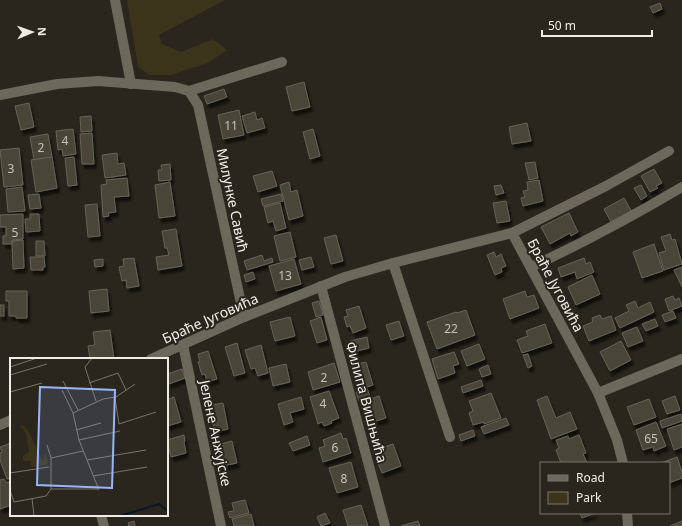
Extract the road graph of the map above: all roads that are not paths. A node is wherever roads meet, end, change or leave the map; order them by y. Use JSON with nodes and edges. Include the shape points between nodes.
{"nodes":[{"id":1,"x":115,"y":0,"type":"edge"},
{"id":2,"x":282,"y":62,"type":"dead end"},
{"id":3,"x":131,"y":84,"type":"junction"},
{"id":4,"x":189,"y":91,"type":"junction"},
{"id":5,"x":0,"y":95,"type":"edge"},
{"id":6,"x":669,"y":151,"type":"dead end"},
{"id":7,"x":682,"y":186,"type":"edge"},
{"id":8,"x":512,"y":233,"type":"junction"},
{"id":9,"x":393,"y":263,"type":"junction"},
{"id":10,"x":531,"y":267,"type":"junction"},
{"id":11,"x":321,"y":286,"type":"junction"},
{"id":12,"x":244,"y":317,"type":"junction"},
{"id":13,"x":183,"y":345,"type":"junction"},
{"id":14,"x":153,"y":358,"type":"edge"},
{"id":15,"x":682,"y":359,"type":"edge"},
{"id":16,"x":598,"y":393,"type":"junction"},
{"id":17,"x":10,"y":420,"type":"edge"},
{"id":18,"x":0,"y":425,"type":"edge"},
{"id":19,"x":450,"y":436,"type":"dead end"},
{"id":20,"x":623,"y":462,"type":"edge"},
{"id":21,"x":627,"y":514,"type":"edge"},
{"id":22,"x":101,"y":516,"type":"edge"},
{"id":23,"x":625,"y":525,"type":"edge"},
{"id":24,"x":104,"y":526,"type":"edge"},
{"id":25,"x":221,"y":526,"type":"edge"},
{"id":26,"x":385,"y":526,"type":"edge"}],
"edges":[{"from":1,"to":3,"type":"street"},
{"from":2,"to":4,"type":"street"},
{"from":3,"to":4,"type":"street","via":[[175,87]]},
{"from":3,"to":5,"type":"street","via":[[77,82]]},
{"from":4,"to":12,"type":"street","name":"Милунке Савић","via":[[198,106]]},
{"from":6,"to":8,"type":"street"},
{"from":7,"to":10,"type":"street","via":[[579,245]]},
{"from":8,"to":9,"type":"street","name":"Браће Југовића"},
{"from":8,"to":10,"type":"street","name":"Браће Југовића"},
{"from":9,"to":11,"type":"street","name":"Браће Југовића"},
{"from":9,"to":19,"type":"street"},
{"from":10,"to":16,"type":"street","name":"Браће Југовића"},
{"from":11,"to":12,"type":"street","name":"Браће Југовића"},
{"from":11,"to":26,"type":"street","name":"Филипа Вишњића"},
{"from":12,"to":13,"type":"street","name":"Браће Југовића"},
{"from":13,"to":14,"type":"street","name":"Браће Југовића"},
{"from":13,"to":25,"type":"street","name":"Јелене Анжујске"},
{"from":15,"to":16,"type":"street"},
{"from":16,"to":20,"type":"street","name":"Браће Југовића","via":[[617,440]]},
{"from":17,"to":18,"type":"street"},
{"from":21,"to":23,"type":"street"},
{"from":22,"to":24,"type":"street"}]}
